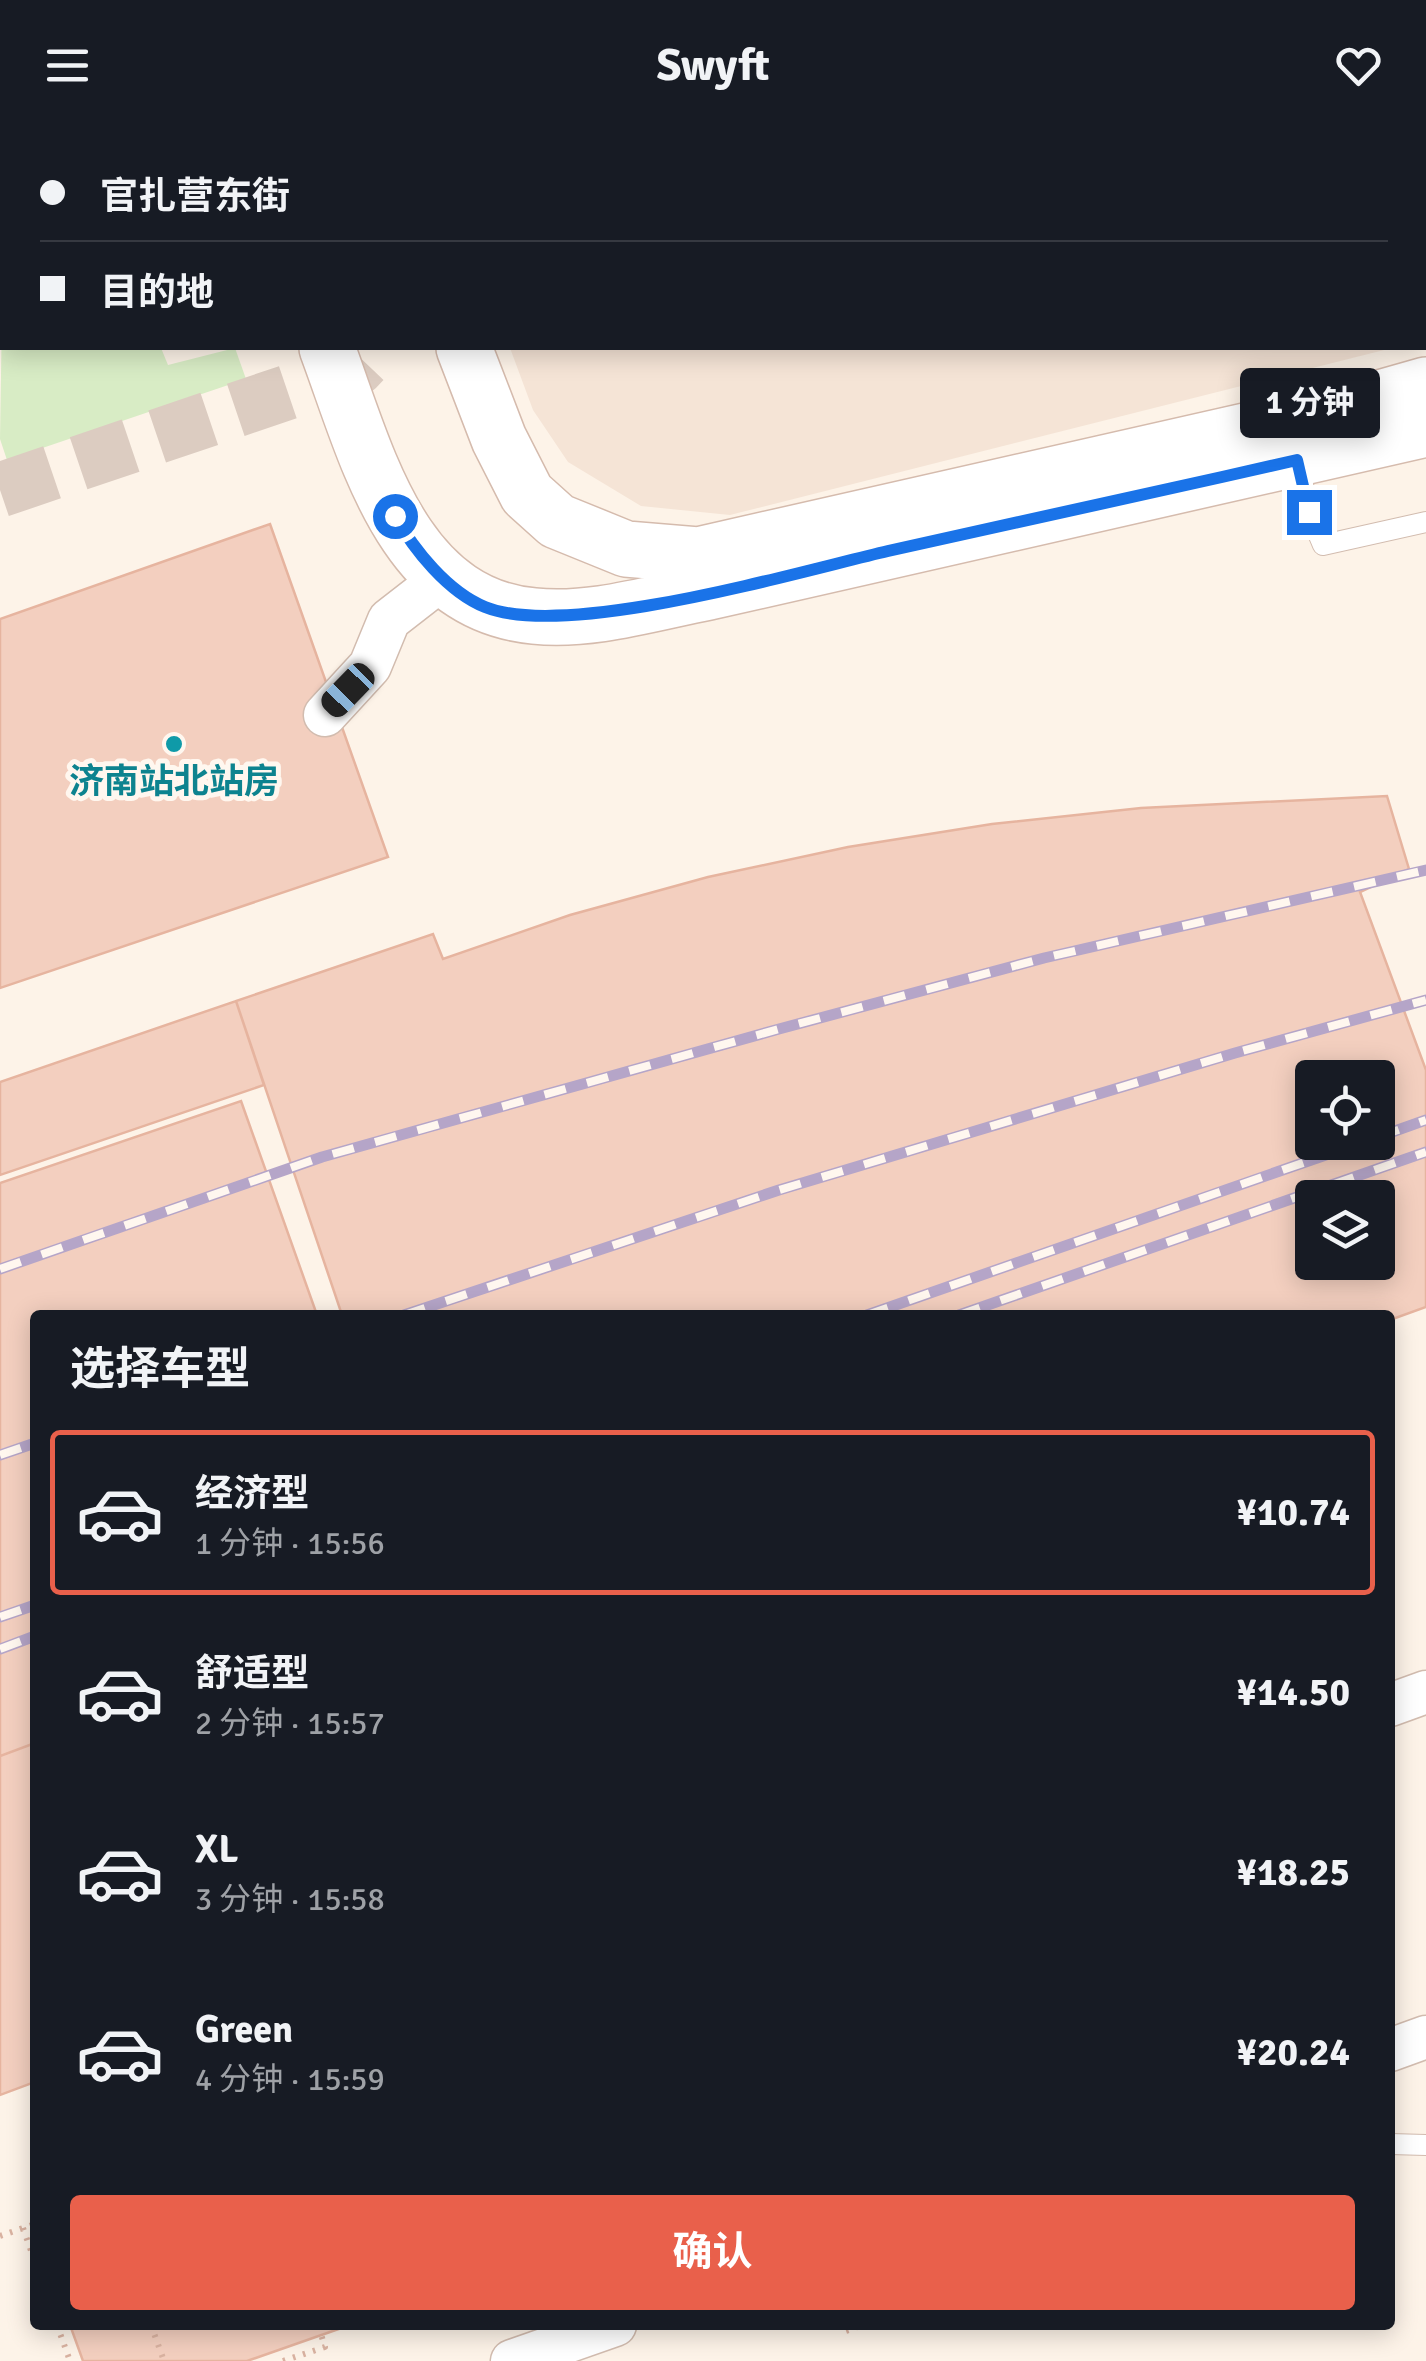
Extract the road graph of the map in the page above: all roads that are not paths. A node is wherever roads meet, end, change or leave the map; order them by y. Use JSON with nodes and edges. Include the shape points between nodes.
{"nodes":[{"id":1,"x":328,"y":350,"type":"edge"},
{"id":2,"x":465,"y":350,"type":"edge"},
{"id":3,"x":1426,"y":385,"type":"edge"},
{"id":4,"x":1426,"y":430,"type":"edge"},
{"id":5,"x":1297,"y":460,"type":"junction"},
{"id":6,"x":1426,"y":522,"type":"edge"},
{"id":7,"x":443,"y":578,"type":"junction"},
{"id":8,"x":324,"y":714,"type":"dead end"},
{"id":9,"x":1426,"y":1692,"type":"edge"},
{"id":10,"x":1395,"y":1703,"type":"edge"},
{"id":11,"x":1426,"y":2037,"type":"edge"},
{"id":12,"x":1395,"y":2048,"type":"edge"},
{"id":13,"x":1395,"y":2144,"type":"edge"},
{"id":14,"x":1426,"y":2145,"type":"edge"},
{"id":15,"x":601,"y":2330,"type":"edge"},
{"id":16,"x":512,"y":2361,"type":"edge"}],
"edges":[{"from":1,"to":7,"type":"main road","via":[[381,490],[410,542]]},
{"from":2,"to":3,"type":"main road","via":[[527,494],[557,521],[626,549],[698,555]]},
{"from":4,"to":5,"type":"main road"},
{"from":5,"to":6,"type":"lane","via":[[1323,545]]},
{"from":5,"to":7,"type":"main road","via":[[598,614],[535,616],[484,607]]},
{"from":7,"to":8,"type":"street","via":[[388,620],[370,666]]},
{"from":9,"to":10,"type":"street"},
{"from":11,"to":12,"type":"street"},
{"from":13,"to":14,"type":"lane"},
{"from":15,"to":16,"type":"street"}]}
